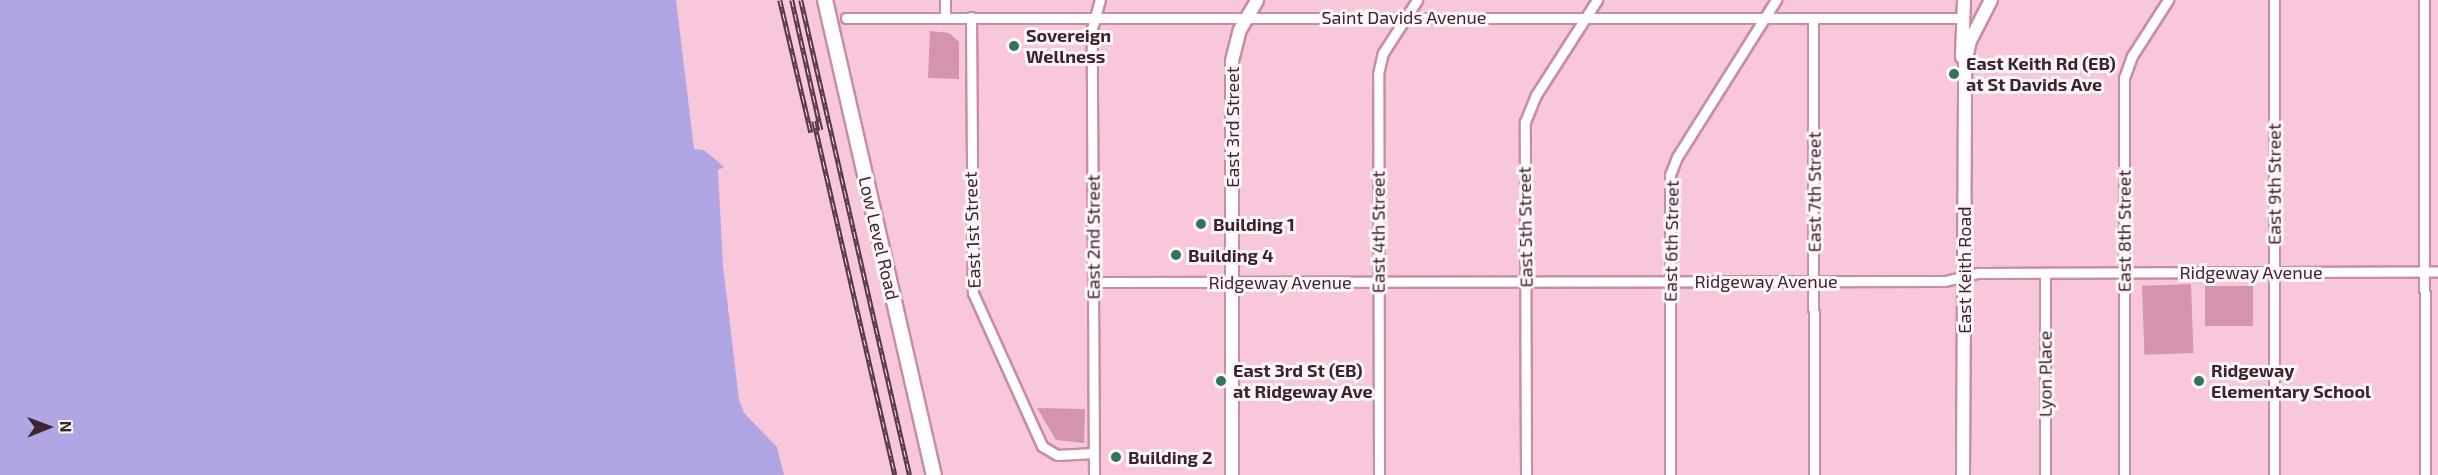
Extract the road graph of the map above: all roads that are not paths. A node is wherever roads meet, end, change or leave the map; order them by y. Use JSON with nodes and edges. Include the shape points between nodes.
{"nodes":[{"id":1,"x":825,"y":0,"type":"edge"},
{"id":2,"x":945,"y":0,"type":"edge"},
{"id":3,"x":1100,"y":0,"type":"edge"},
{"id":4,"x":1257,"y":0,"type":"edge"},
{"id":5,"x":1417,"y":0,"type":"edge"},
{"id":6,"x":1597,"y":0,"type":"edge"},
{"id":7,"x":1776,"y":0,"type":"edge"},
{"id":8,"x":1964,"y":0,"type":"edge"},
{"id":9,"x":1991,"y":0,"type":"edge"},
{"id":10,"x":2168,"y":0,"type":"edge"},
{"id":11,"x":2274,"y":0,"type":"edge"},
{"id":12,"x":2424,"y":0,"type":"edge"},
{"id":13,"x":945,"y":16,"type":"junction"},
{"id":14,"x":1093,"y":16,"type":"junction"},
{"id":15,"x":971,"y":17,"type":"junction"},
{"id":16,"x":1586,"y":17,"type":"junction"},
{"id":17,"x":1765,"y":17,"type":"junction"},
{"id":18,"x":846,"y":18,"type":"dead end"},
{"id":19,"x":1406,"y":18,"type":"junction"},
{"id":20,"x":1813,"y":18,"type":"junction"},
{"id":21,"x":1961,"y":18,"type":"junction"},
{"id":22,"x":1245,"y":19,"type":"junction"},
{"id":23,"x":1965,"y":64,"type":"junction"},
{"id":24,"x":2424,"y":271,"type":"junction"},
{"id":25,"x":2438,"y":271,"type":"edge"},
{"id":26,"x":2124,"y":272,"type":"junction"},
{"id":27,"x":2274,"y":272,"type":"junction"},
{"id":28,"x":2045,"y":273,"type":"junction"},
{"id":29,"x":1965,"y":274,"type":"junction"},
{"id":30,"x":1670,"y":281,"type":"junction"},
{"id":31,"x":1814,"y":281,"type":"junction"},
{"id":32,"x":1093,"y":282,"type":"junction"},
{"id":33,"x":1232,"y":282,"type":"junction"},
{"id":34,"x":1379,"y":282,"type":"junction"},
{"id":35,"x":1526,"y":282,"type":"junction"},
{"id":36,"x":1094,"y":453,"type":"junction"},
{"id":37,"x":934,"y":475,"type":"edge"},
{"id":38,"x":1094,"y":475,"type":"edge"},
{"id":39,"x":1232,"y":475,"type":"edge"},
{"id":40,"x":1379,"y":475,"type":"edge"},
{"id":41,"x":1526,"y":475,"type":"edge"},
{"id":42,"x":1670,"y":475,"type":"edge"},
{"id":43,"x":1814,"y":475,"type":"edge"},
{"id":44,"x":1964,"y":475,"type":"edge"},
{"id":45,"x":2045,"y":475,"type":"edge"},
{"id":46,"x":2124,"y":475,"type":"edge"},
{"id":47,"x":2274,"y":475,"type":"edge"},
{"id":48,"x":2425,"y":475,"type":"edge"}],
"edges":[{"from":1,"to":37,"type":"main road","name":"Low Level Road"},
{"from":2,"to":13,"type":"street"},
{"from":3,"to":14,"type":"street","name":"East 2nd Street"},
{"from":4,"to":22,"type":"street","name":"East 3rd Street"},
{"from":5,"to":19,"type":"street","name":"East 4th Street"},
{"from":6,"to":16,"type":"street","name":"East 5th Street"},
{"from":7,"to":17,"type":"street","name":"East 6th Street"},
{"from":8,"to":21,"type":"street","name":"East Keith Road"},
{"from":9,"to":23,"type":"street","name":"East Keith Road","via":[[1970,41]]},
{"from":10,"to":26,"type":"street","name":"East 8th Street","via":[[2132,56],[2124,78]]},
{"from":11,"to":27,"type":"street","name":"East 9th Street"},
{"from":12,"to":24,"type":"street"},
{"from":13,"to":15,"type":"street","name":"Saint Davids Avenue"},
{"from":13,"to":18,"type":"street","name":"Saint Davids Avenue"},
{"from":14,"to":15,"type":"street","name":"Saint Davids Avenue"},
{"from":14,"to":22,"type":"street","name":"Saint Davids Avenue"},
{"from":14,"to":32,"type":"street","name":"East 2nd Street"},
{"from":15,"to":36,"type":"street","name":"East 1st Street","via":[[973,293],[1042,446],[1058,455]]},
{"from":16,"to":17,"type":"street","name":"Saint Davids Avenue"},
{"from":16,"to":19,"type":"street","name":"Saint Davids Avenue"},
{"from":16,"to":35,"type":"street","name":"East 5th Street","via":[[1536,95],[1525,122]]},
{"from":17,"to":20,"type":"street","name":"Saint Davids Avenue"},
{"from":17,"to":30,"type":"street","name":"East 6th Street","via":[[1673,165],[1669,183]]},
{"from":19,"to":22,"type":"street","name":"Saint Davids Avenue"},
{"from":19,"to":34,"type":"street","name":"East 4th Street","via":[[1383,53],[1378,74]]},
{"from":20,"to":21,"type":"street","name":"Saint Davids Avenue"},
{"from":20,"to":31,"type":"street","name":"East 7th Street"},
{"from":21,"to":23,"type":"street","name":"East Keith Road","via":[[1960,54]]},
{"from":22,"to":33,"type":"street","name":"East 3rd Street","via":[[1232,61]]},
{"from":23,"to":29,"type":"street","name":"East Keith Road"},
{"from":24,"to":25,"type":"street","name":"Ridgeway Avenue"},
{"from":24,"to":27,"type":"street","name":"Ridgeway Avenue"},
{"from":24,"to":48,"type":"street"},
{"from":26,"to":27,"type":"street","name":"Ridgeway Avenue"},
{"from":26,"to":28,"type":"street","name":"Ridgeway Avenue"},
{"from":26,"to":46,"type":"street","name":"East 8th Street"},
{"from":27,"to":47,"type":"street","name":"East 9th Street"},
{"from":28,"to":29,"type":"street","name":"Ridgeway Avenue"},
{"from":28,"to":45,"type":"street","name":"Lyon Place"},
{"from":29,"to":31,"type":"street","name":"Ridgeway Avenue","via":[[1945,281]]},
{"from":29,"to":44,"type":"street","name":"East Keith Road"},
{"from":30,"to":31,"type":"street","name":"Ridgeway Avenue"},
{"from":30,"to":35,"type":"street","name":"Ridgeway Avenue"},
{"from":30,"to":42,"type":"street","name":"East 6th Street"},
{"from":31,"to":43,"type":"street","name":"East 7th Street"},
{"from":32,"to":33,"type":"street","name":"Ridgeway Avenue"},
{"from":32,"to":36,"type":"street","name":"East 2nd Street"},
{"from":33,"to":34,"type":"street","name":"Ridgeway Avenue"},
{"from":33,"to":39,"type":"street","name":"East 3rd Street"},
{"from":34,"to":35,"type":"street","name":"Ridgeway Avenue"},
{"from":34,"to":40,"type":"street","name":"East 4th Street"},
{"from":35,"to":41,"type":"street","name":"East 5th Street"},
{"from":36,"to":38,"type":"street","name":"East 2nd Street"}]}
